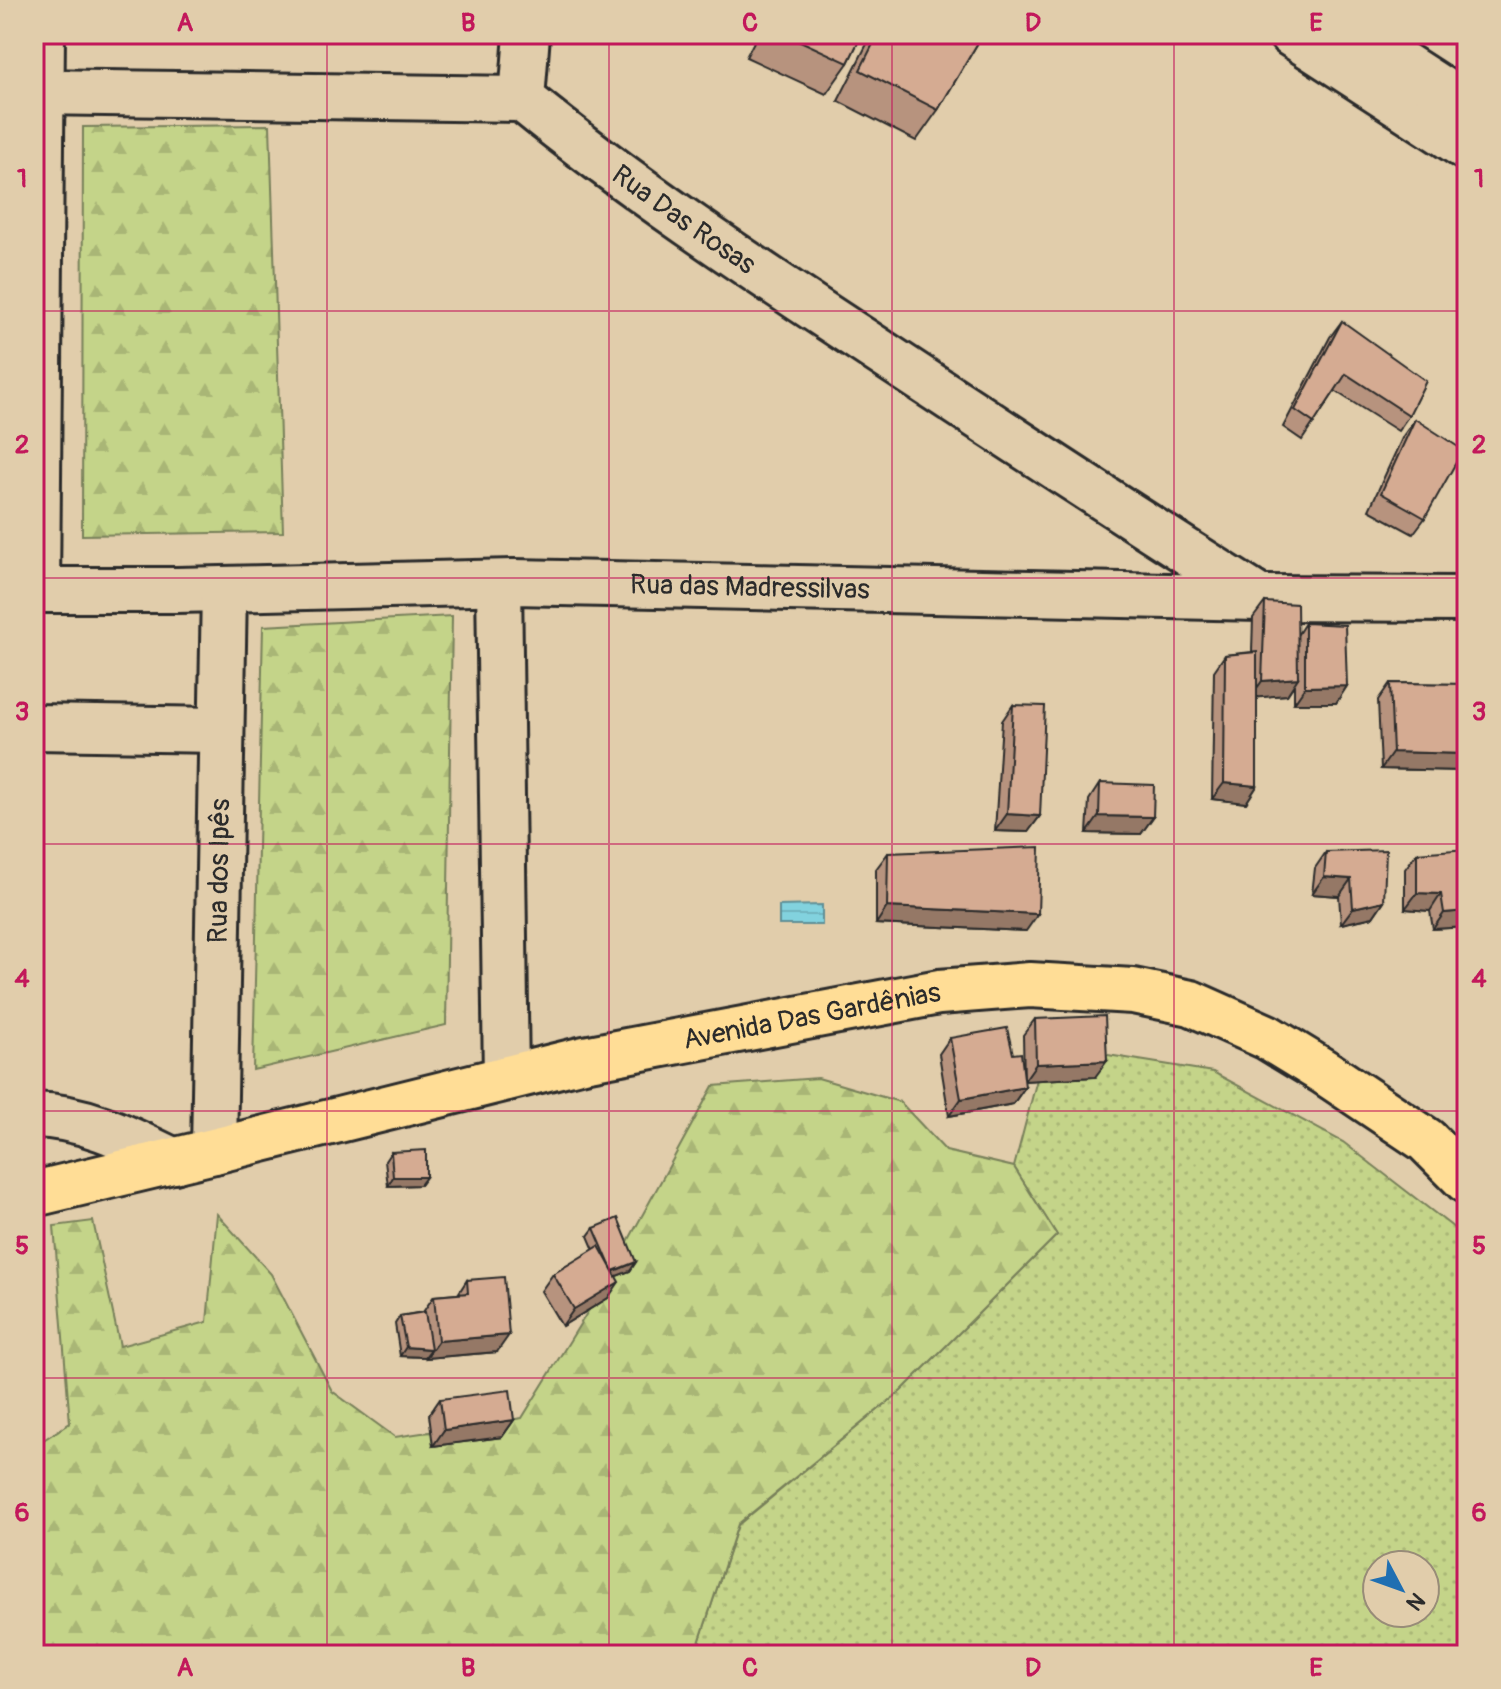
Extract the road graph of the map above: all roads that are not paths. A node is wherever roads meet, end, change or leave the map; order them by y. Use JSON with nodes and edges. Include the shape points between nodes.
{"nodes":[{"id":1,"x":42,"y":34,"type":"edge"},
{"id":2,"x":527,"y":34,"type":"edge"},
{"id":3,"x":1291,"y":34,"type":"edge"},
{"id":4,"x":1356,"y":34,"type":"edge"},
{"id":5,"x":38,"y":92,"type":"edge"},
{"id":6,"x":522,"y":99,"type":"junction"},
{"id":7,"x":1467,"y":106,"type":"edge"},
{"id":8,"x":1467,"y":148,"type":"edge"},
{"id":9,"x":36,"y":363,"type":"edge"},
{"id":10,"x":499,"y":583,"type":"junction"},
{"id":11,"x":224,"y":589,"type":"junction"},
{"id":12,"x":36,"y":590,"type":"edge"},
{"id":13,"x":1260,"y":598,"type":"junction"},
{"id":14,"x":1467,"y":599,"type":"edge"},
{"id":15,"x":34,"y":727,"type":"edge"},
{"id":16,"x":220,"y":730,"type":"junction"},
{"id":17,"x":506,"y":1078,"type":"junction"},
{"id":18,"x":34,"y":1115,"type":"edge"},
{"id":19,"x":1446,"y":1139,"type":"edge"},
{"id":20,"x":194,"y":1156,"type":"junction"},
{"id":21,"x":1467,"y":1181,"type":"edge"},
{"id":22,"x":34,"y":1194,"type":"edge"}],
"edges":[{"from":1,"to":5,"type":"street"},
{"from":2,"to":6,"type":"street"},
{"from":3,"to":8,"type":"street"},
{"from":4,"to":7,"type":"street"},
{"from":5,"to":6,"type":"street"},
{"from":5,"to":9,"type":"street"},
{"from":6,"to":13,"type":"street","name":"Rua Das Rosas","via":[[723,248]]},
{"from":9,"to":12,"type":"street"},
{"from":10,"to":11,"type":"street","name":"Rua das Madressilvas"},
{"from":10,"to":13,"type":"street","name":"Rua das Madressilvas"},
{"from":10,"to":17,"type":"street"},
{"from":11,"to":12,"type":"street","name":"Rua das Madressilvas"},
{"from":11,"to":16,"type":"street","name":"Rua dos Ipês"},
{"from":13,"to":14,"type":"street","name":"Rua das Madressilvas"},
{"from":15,"to":16,"type":"street"},
{"from":16,"to":20,"type":"street","name":"Rua dos Ipês"},
{"from":17,"to":19,"type":"main road","name":"Avenida Das Gardênias","via":[[939,992],[1030,985],[1118,990],[1191,1003],[1267,1037]]},
{"from":17,"to":20,"type":"main road","name":"Avenida Das Gardênias"},
{"from":18,"to":20,"type":"street","via":[[90,1123]]},
{"from":19,"to":21,"type":"main road","name":"Avenida Das Gardênias"},
{"from":20,"to":22,"type":"main road","name":"Avenida Das Gardênias"}]}
